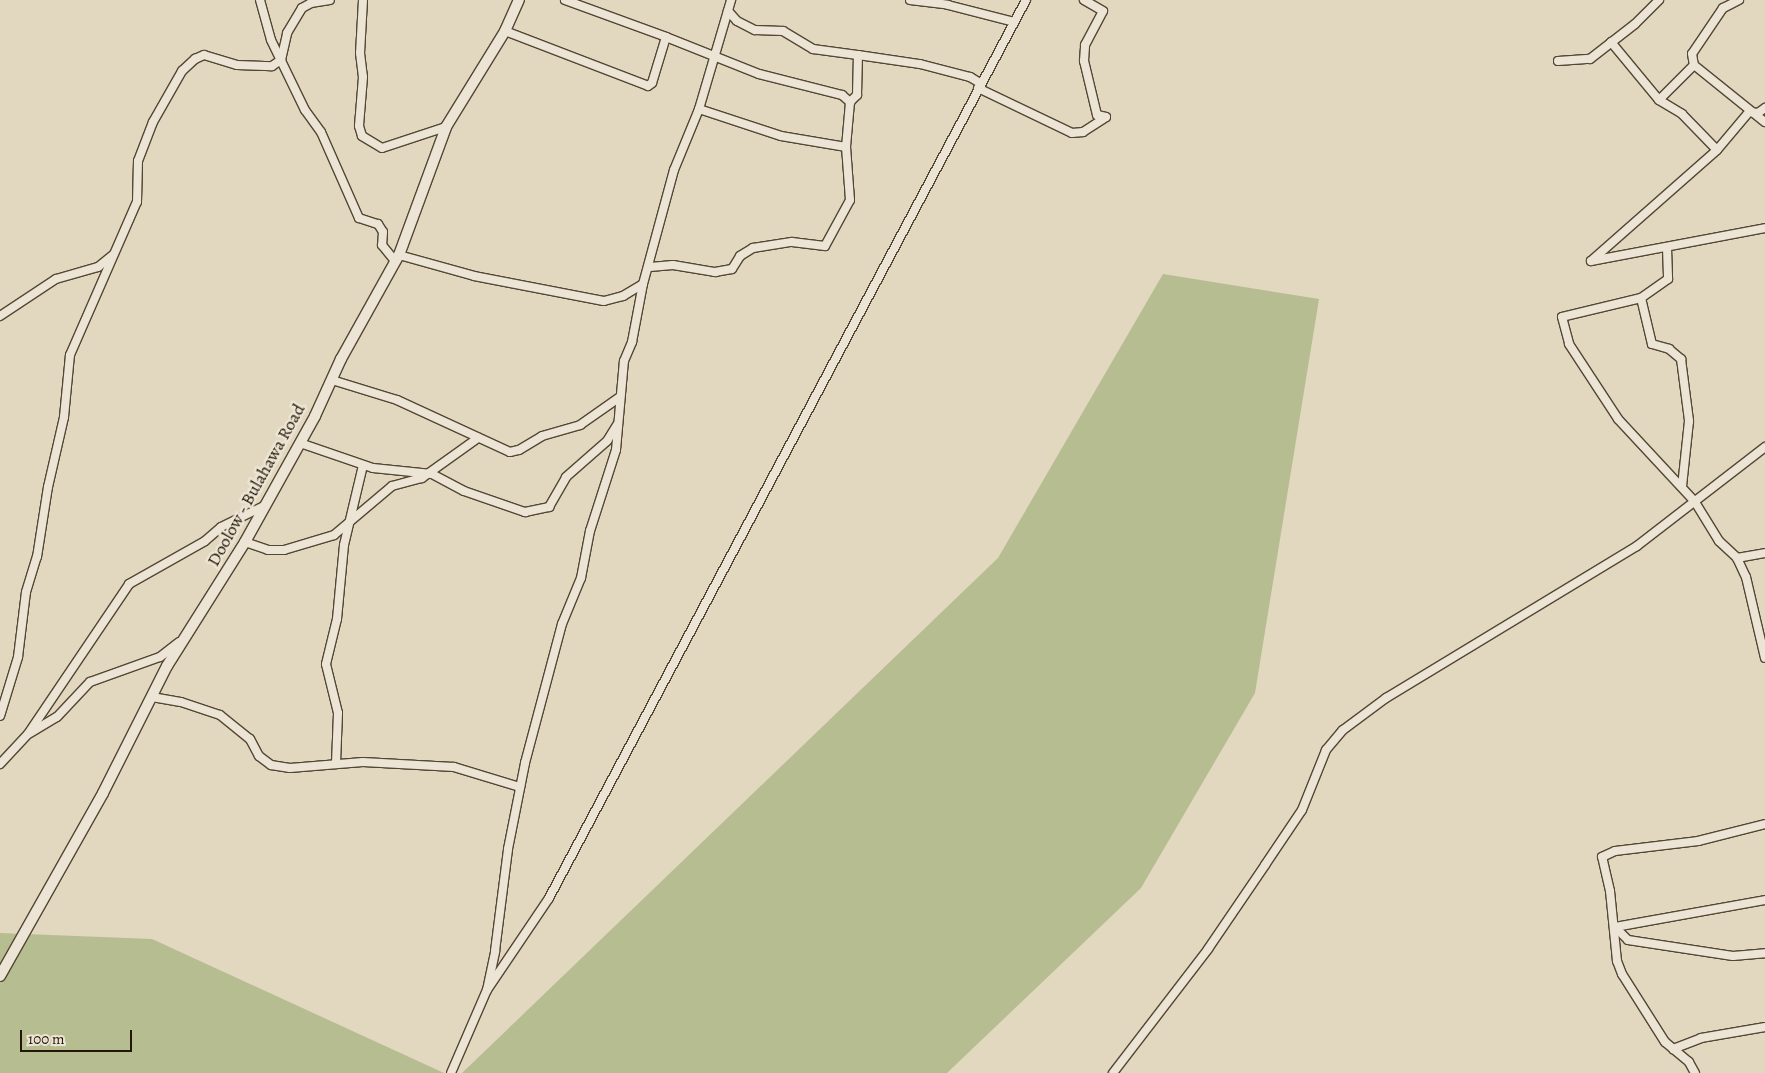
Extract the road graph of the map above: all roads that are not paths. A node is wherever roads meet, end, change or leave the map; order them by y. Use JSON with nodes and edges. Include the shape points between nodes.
{"nodes":[{"id":1,"x":260,"y":0,"type":"edge"},
{"id":2,"x":330,"y":0,"type":"edge"},
{"id":3,"x":363,"y":0,"type":"edge"},
{"id":4,"x":519,"y":0,"type":"edge"},
{"id":5,"x":565,"y":0,"type":"edge"},
{"id":6,"x":731,"y":0,"type":"edge"},
{"id":7,"x":910,"y":0,"type":"edge"},
{"id":8,"x":1026,"y":0,"type":"edge"},
{"id":9,"x":1084,"y":0,"type":"edge"},
{"id":10,"x":1659,"y":0,"type":"edge"},
{"id":11,"x":1739,"y":0,"type":"edge"},
{"id":12,"x":949,"y":3,"type":"edge"},
{"id":13,"x":728,"y":11,"type":"junction"},
{"id":14,"x":1014,"y":22,"type":"junction"},
{"id":15,"x":505,"y":31,"type":"junction"},
{"id":16,"x":666,"y":37,"type":"junction"},
{"id":17,"x":1611,"y":42,"type":"junction"},
{"id":18,"x":858,"y":55,"type":"junction"},
{"id":19,"x":714,"y":58,"type":"junction"},
{"id":20,"x":281,"y":60,"type":"junction"},
{"id":21,"x":1558,"y":62,"type":"dead end"},
{"id":22,"x":1694,"y":65,"type":"junction"},
{"id":23,"x":979,"y":85,"type":"junction"},
{"id":24,"x":1659,"y":100,"type":"junction"},
{"id":25,"x":850,"y":102,"type":"junction"},
{"id":26,"x":1765,"y":108,"type":"edge"},
{"id":27,"x":699,"y":109,"type":"junction"},
{"id":28,"x":1749,"y":112,"type":"junction"},
{"id":29,"x":1765,"y":122,"type":"edge"},
{"id":30,"x":446,"y":127,"type":"junction"},
{"id":31,"x":846,"y":147,"type":"junction"},
{"id":32,"x":1717,"y":150,"type":"junction"},
{"id":33,"x":1765,"y":228,"type":"edge"},
{"id":34,"x":1667,"y":248,"type":"junction"},
{"id":35,"x":117,"y":252,"type":"junction"},
{"id":36,"x":397,"y":258,"type":"junction"},
{"id":37,"x":650,"y":267,"type":"junction"},
{"id":38,"x":644,"y":284,"type":"junction"},
{"id":39,"x":1641,"y":298,"type":"junction"},
{"id":40,"x":0,"y":316,"type":"edge"},
{"id":41,"x":332,"y":380,"type":"junction"},
{"id":42,"x":620,"y":397,"type":"junction"},
{"id":43,"x":619,"y":421,"type":"junction"},
{"id":44,"x":478,"y":438,"type":"junction"},
{"id":45,"x":300,"y":443,"type":"junction"},
{"id":46,"x":1765,"y":447,"type":"edge"},
{"id":47,"x":363,"y":465,"type":"junction"},
{"id":48,"x":428,"y":474,"type":"junction"},
{"id":49,"x":1682,"y":487,"type":"junction"},
{"id":50,"x":1695,"y":502,"type":"junction"},
{"id":51,"x":267,"y":504,"type":"junction"},
{"id":52,"x":348,"y":527,"type":"junction"},
{"id":53,"x":245,"y":542,"type":"junction"},
{"id":54,"x":1765,"y":553,"type":"edge"},
{"id":55,"x":1737,"y":558,"type":"junction"},
{"id":56,"x":187,"y":636,"type":"junction"},
{"id":57,"x":1765,"y":658,"type":"edge"},
{"id":58,"x":152,"y":697,"type":"junction"},
{"id":59,"x":0,"y":716,"type":"edge"},
{"id":60,"x":28,"y":734,"type":"junction"},
{"id":61,"x":336,"y":763,"type":"junction"},
{"id":62,"x":0,"y":764,"type":"edge"},
{"id":63,"x":520,"y":787,"type":"junction"},
{"id":64,"x":1765,"y":824,"type":"edge"},
{"id":65,"x":1765,"y":900,"type":"edge"},
{"id":66,"x":1615,"y":928,"type":"junction"},
{"id":67,"x":1765,"y":953,"type":"edge"},
{"id":68,"x":0,"y":976,"type":"edge"},
{"id":69,"x":486,"y":990,"type":"junction"},
{"id":70,"x":1765,"y":1027,"type":"edge"},
{"id":71,"x":1673,"y":1049,"type":"junction"},
{"id":72,"x":451,"y":1073,"type":"edge"},
{"id":73,"x":1112,"y":1073,"type":"edge"},
{"id":74,"x":1695,"y":1073,"type":"edge"}],
"edges":[{"from":1,"to":20,"type":"street","via":[[262,16]]},
{"from":2,"to":20,"type":"street","via":[[302,8],[287,33]]},
{"from":3,"to":30,"type":"street","via":[[359,126],[362,136],[382,148]]},
{"from":4,"to":15,"type":"main road","name":"Doolow - Bulahawa Road"},
{"from":5,"to":16,"type":"street"},
{"from":6,"to":13,"type":"street"},
{"from":7,"to":12,"type":"street"},
{"from":8,"to":14,"type":"street"},
{"from":9,"to":23,"type":"street","via":[[1104,11],[1085,44],[1084,61],[1097,115],[1106,117],[1083,132],[1072,132]]},
{"from":10,"to":17,"type":"street"},
{"from":11,"to":22,"type":"street","via":[[1723,8],[1693,50]]},
{"from":12,"to":14,"type":"street"},
{"from":13,"to":18,"type":"street","via":[[737,21],[755,30],[783,31],[813,49]]},
{"from":13,"to":19,"type":"street"},
{"from":14,"to":23,"type":"street"},
{"from":15,"to":16,"type":"street","via":[[648,86],[652,83]]},
{"from":15,"to":30,"type":"main road","name":"Doolow - Bulahawa Road"},
{"from":16,"to":19,"type":"street"},
{"from":17,"to":21,"type":"street","via":[[1590,59]]},
{"from":17,"to":24,"type":"street"},
{"from":18,"to":23,"type":"street","via":[[920,64],[970,77]]},
{"from":18,"to":25,"type":"street","via":[[857,95]]},
{"from":19,"to":25,"type":"street","via":[[784,82],[842,95]]},
{"from":19,"to":27,"type":"street"},
{"from":20,"to":35,"type":"street","via":[[272,66],[262,66],[237,64],[204,55],[182,71],[145,141],[138,161],[137,202],[124,227]]},
{"from":20,"to":36,"type":"street","via":[[305,110],[321,132],[359,218],[378,224],[383,232],[382,245]]},
{"from":22,"to":24,"type":"street"},
{"from":22,"to":28,"type":"street"},
{"from":23,"to":69,"type":"street","via":[[903,236],[549,898]]},
{"from":24,"to":32,"type":"street","via":[[1682,114]]},
{"from":25,"to":31,"type":"street"},
{"from":26,"to":28,"type":"street","via":[[1758,113]]},
{"from":27,"to":31,"type":"street","via":[[782,136]]},
{"from":27,"to":37,"type":"street","via":[[674,170]]},
{"from":28,"to":29,"type":"street"},
{"from":28,"to":32,"type":"street"},
{"from":30,"to":36,"type":"main road","name":"Doolow - Bulahawa Road"},
{"from":31,"to":37,"type":"street","via":[[850,200],[825,246],[792,242],[753,248],[740,256],[732,269],[715,272],[673,265]]},
{"from":32,"to":34,"type":"street","via":[[1591,261]]},
{"from":33,"to":34,"type":"street"},
{"from":34,"to":39,"type":"street","via":[[1668,279]]},
{"from":35,"to":40,"type":"street","via":[[98,267],[56,279]]},
{"from":35,"to":59,"type":"street","via":[[91,302],[70,355],[64,417],[48,486],[37,557],[26,592],[18,657]]},
{"from":36,"to":38,"type":"street","via":[[604,301],[623,296]]},
{"from":36,"to":41,"type":"main road","name":"Doolow - Bulahawa Road"},
{"from":37,"to":38,"type":"street"},
{"from":38,"to":42,"type":"street","via":[[632,342],[624,361]]},
{"from":39,"to":49,"type":"street","via":[[1652,344],[1669,349],[1681,359],[1689,421]]},
{"from":39,"to":49,"type":"street","via":[[1562,317],[1569,344],[1618,419]]},
{"from":41,"to":44,"type":"street","via":[[398,400]]},
{"from":41,"to":45,"type":"main road","name":"Doolow - Bulahawa Road"},
{"from":42,"to":43,"type":"street"},
{"from":42,"to":44,"type":"street","via":[[580,425],[542,436],[519,450],[510,452],[498,443]]},
{"from":43,"to":48,"type":"street","via":[[607,441],[566,477],[549,507],[535,511],[509,508]]},
{"from":43,"to":63,"type":"street","via":[[614,458],[590,530],[581,578],[562,624]]},
{"from":44,"to":48,"type":"street"},
{"from":45,"to":47,"type":"street"},
{"from":45,"to":51,"type":"main road","name":"Doolow - Bulahawa Road"},
{"from":46,"to":50,"type":"street"},
{"from":47,"to":48,"type":"street"},
{"from":47,"to":52,"type":"street"},
{"from":48,"to":52,"type":"street","via":[[392,486],[355,516]]},
{"from":49,"to":50,"type":"street"},
{"from":50,"to":55,"type":"street","via":[[1719,541]]},
{"from":50,"to":73,"type":"street","via":[[1637,546],[1386,698],[1343,730],[1326,750],[1302,810],[1292,826],[1208,949]]},
{"from":51,"to":53,"type":"main road","name":"Doolow - Bulahawa Road"},
{"from":51,"to":60,"type":"street","via":[[221,527],[205,541],[129,584]]},
{"from":52,"to":53,"type":"street","via":[[334,535],[284,550],[268,550]]},
{"from":52,"to":61,"type":"street","via":[[338,619],[326,664],[338,713]]},
{"from":53,"to":56,"type":"main road","name":"Doolow - Bulahawa Road"},
{"from":54,"to":55,"type":"street"},
{"from":55,"to":57,"type":"street","via":[[1746,577]]},
{"from":56,"to":58,"type":"main road","name":"Doolow - Bulahawa Road"},
{"from":56,"to":60,"type":"street","via":[[160,657],[90,682],[57,717]]},
{"from":58,"to":61,"type":"street","via":[[220,714],[250,739],[259,756],[271,766]]},
{"from":58,"to":68,"type":"main road","name":"Doolow - Bulahawa Road","via":[[103,793]]},
{"from":60,"to":62,"type":"street"},
{"from":61,"to":63,"type":"street","via":[[454,767]]},
{"from":63,"to":69,"type":"street"},
{"from":64,"to":66,"type":"street","via":[[1698,841],[1615,851],[1602,857]]},
{"from":65,"to":66,"type":"street"},
{"from":66,"to":67,"type":"street","via":[[1628,940],[1733,956]]},
{"from":66,"to":71,"type":"street","via":[[1615,952],[1622,974],[1665,1042]]},
{"from":69,"to":72,"type":"street"},
{"from":70,"to":71,"type":"street","via":[[1701,1038]]},
{"from":71,"to":74,"type":"street","via":[[1689,1062]]}]}
